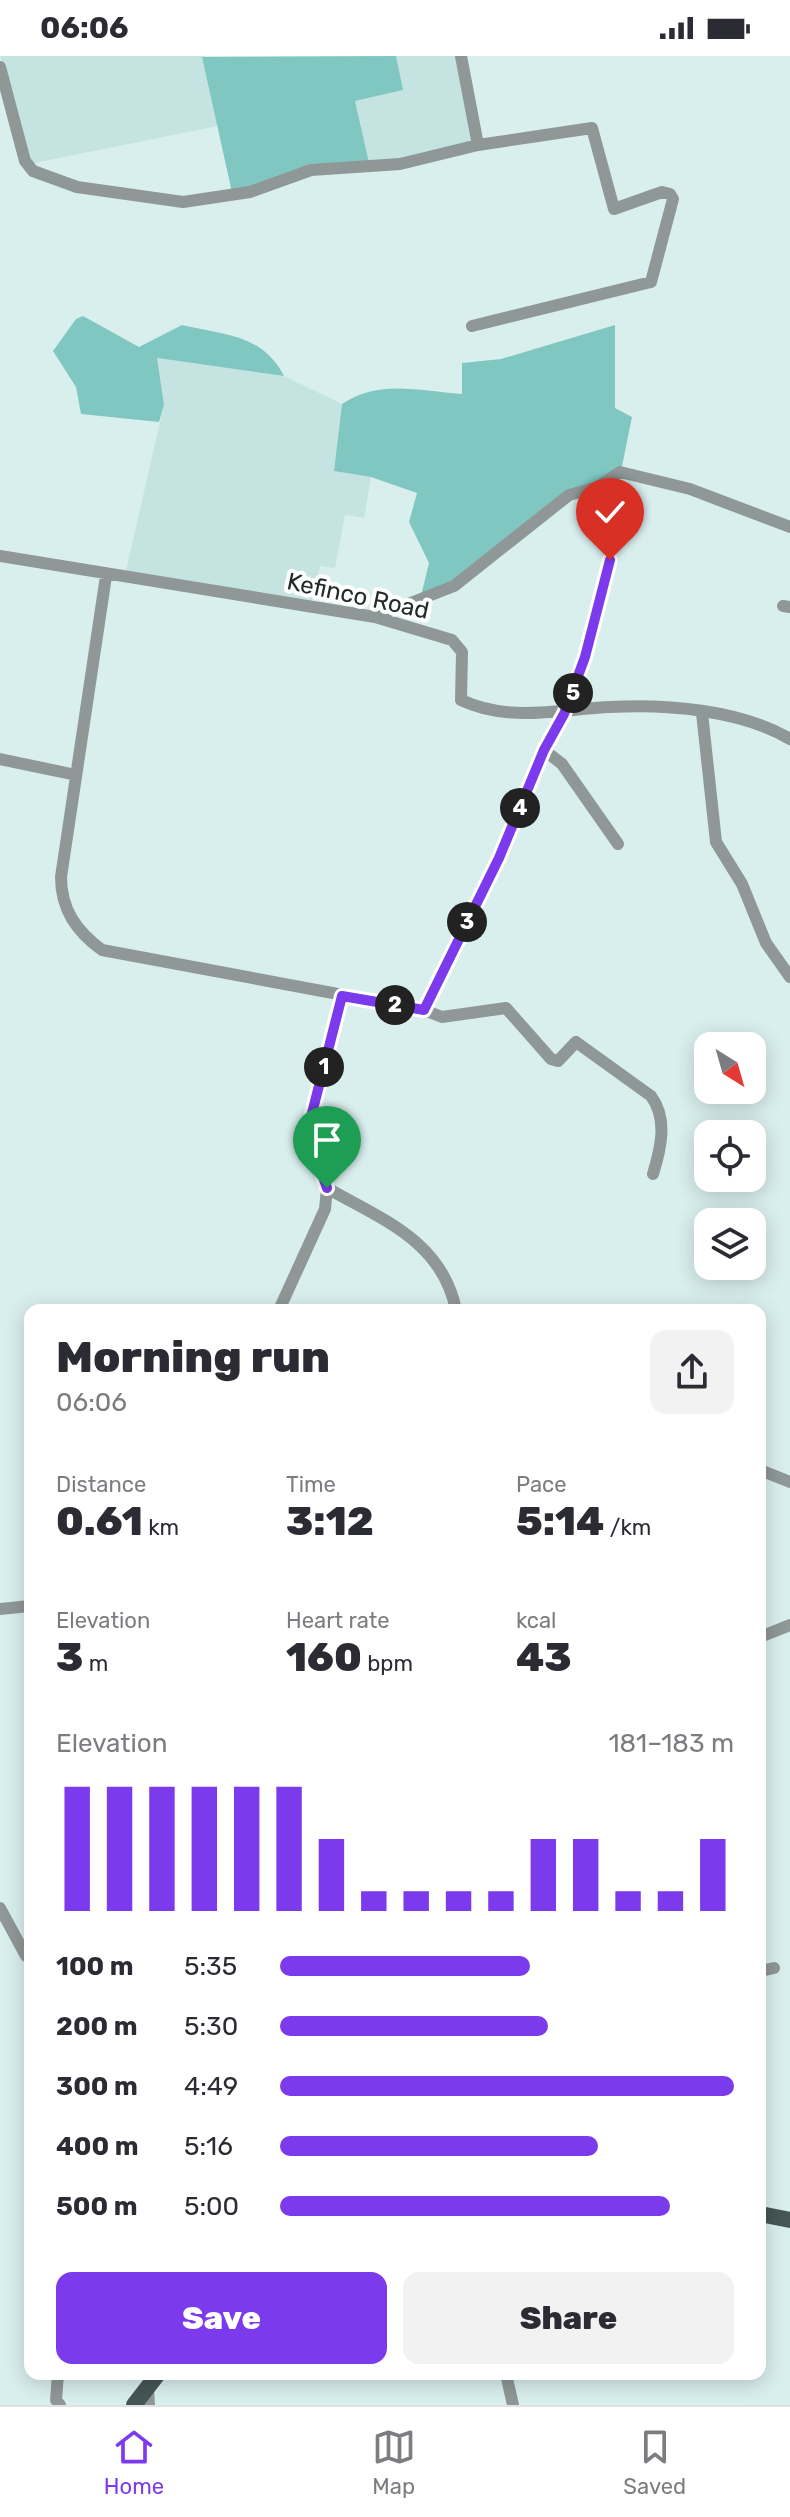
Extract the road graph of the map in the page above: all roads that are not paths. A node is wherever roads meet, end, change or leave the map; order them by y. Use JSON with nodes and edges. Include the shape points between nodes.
{"nodes":[{"id":1,"x":461,"y":56,"type":"edge"},
{"id":2,"x":0,"y":67,"type":"edge"},
{"id":3,"x":478,"y":145,"type":"junction"},
{"id":4,"x":472,"y":326,"type":"dead end"},
{"id":5,"x":790,"y":527,"type":"edge"},
{"id":6,"x":0,"y":556,"type":"edge"},
{"id":7,"x":610,"y":560,"type":"dead end"},
{"id":8,"x":106,"y":576,"type":"junction"},
{"id":9,"x":375,"y":617,"type":"junction"},
{"id":10,"x":702,"y":713,"type":"junction"},
{"id":11,"x":564,"y":714,"type":"junction"},
{"id":12,"x":790,"y":739,"type":"edge"},
{"id":13,"x":544,"y":750,"type":"junction"},
{"id":14,"x":0,"y":759,"type":"edge"},
{"id":15,"x":76,"y":775,"type":"junction"},
{"id":16,"x":618,"y":844,"type":"dead end"},
{"id":17,"x":790,"y":977,"type":"edge"},
{"id":18,"x":342,"y":996,"type":"junction"},
{"id":19,"x":424,"y":1010,"type":"junction"},
{"id":20,"x":653,"y":1174,"type":"dead end"},
{"id":21,"x":327,"y":1188,"type":"junction"},
{"id":22,"x":282,"y":1304,"type":"edge"},
{"id":23,"x":454,"y":1304,"type":"edge"},
{"id":24,"x":766,"y":1472,"type":"edge"},
{"id":25,"x":790,"y":1482,"type":"edge"},
{"id":26,"x":24,"y":1607,"type":"edge"},
{"id":27,"x":0,"y":1609,"type":"edge"},
{"id":28,"x":790,"y":1625,"type":"edge"},
{"id":29,"x":766,"y":1635,"type":"edge"},
{"id":30,"x":0,"y":1908,"type":"edge"},
{"id":31,"x":24,"y":1952,"type":"edge"},
{"id":32,"x":774,"y":1968,"type":"dead end"},
{"id":33,"x":766,"y":1970,"type":"edge"},
{"id":34,"x":766,"y":2215,"type":"edge"},
{"id":35,"x":790,"y":2220,"type":"edge"},
{"id":36,"x":58,"y":2380,"type":"edge"},
{"id":37,"x":507,"y":2380,"type":"edge"},
{"id":38,"x":153,"y":2381,"type":"edge"},
{"id":39,"x":60,"y":2405,"type":"edge"},
{"id":40,"x":134,"y":2405,"type":"edge"},
{"id":41,"x":149,"y":2405,"type":"edge"},
{"id":42,"x":513,"y":2405,"type":"edge"}],
"edges":[{"from":1,"to":3,"type":"street"},
{"from":2,"to":3,"type":"street","via":[[25,161],[33,171],[108,193],[183,202],[219,199],[311,170],[400,164]]},
{"from":3,"to":4,"type":"street","via":[[592,128],[614,209],[662,192],[673,199],[651,282]]},
{"from":5,"to":9,"type":"street","via":[[690,489],[620,472],[598,487],[569,495],[454,586]]},
{"from":6,"to":8,"type":"street","name":"Kefinco Road"},
{"from":7,"to":11,"type":"street"},
{"from":8,"to":9,"type":"street","name":"Kefinco Road"},
{"from":8,"to":15,"type":"street"},
{"from":9,"to":11,"type":"street","name":"Kefinco Road","via":[[459,645],[458,696],[463,702],[508,713]]},
{"from":10,"to":11,"type":"street","name":"Kefinco Road","via":[[614,707]]},
{"from":10,"to":12,"type":"street","name":"Kefinco Road","via":[[764,725]]},
{"from":10,"to":17,"type":"street","via":[[716,842],[742,884],[766,943]]},
{"from":11,"to":13,"type":"street"},
{"from":13,"to":16,"type":"street","via":[[562,764]]},
{"from":13,"to":19,"type":"street","via":[[499,858]]},
{"from":14,"to":15,"type":"street"},
{"from":15,"to":18,"type":"street","via":[[61,895],[86,938],[102,950]]},
{"from":18,"to":19,"type":"street"},
{"from":18,"to":21,"type":"street","via":[[311,1117],[311,1143]]},
{"from":19,"to":20,"type":"street","via":[[442,1017],[506,1008],[551,1059],[558,1061],[576,1042],[622,1073],[657,1104],[662,1139]]},
{"from":21,"to":22,"type":"street","via":[[325,1209]]},
{"from":21,"to":23,"type":"street","via":[[415,1238],[446,1275]]},
{"from":24,"to":25,"type":"street"},
{"from":26,"to":27,"type":"street"},
{"from":28,"to":29,"type":"street"},
{"from":30,"to":31,"type":"street"},
{"from":32,"to":33,"type":"street"},
{"from":34,"to":35,"type":"main road"},
{"from":36,"to":39,"type":"street"},
{"from":37,"to":42,"type":"street"},
{"from":38,"to":40,"type":"main road"},
{"from":38,"to":41,"type":"street"}]}
